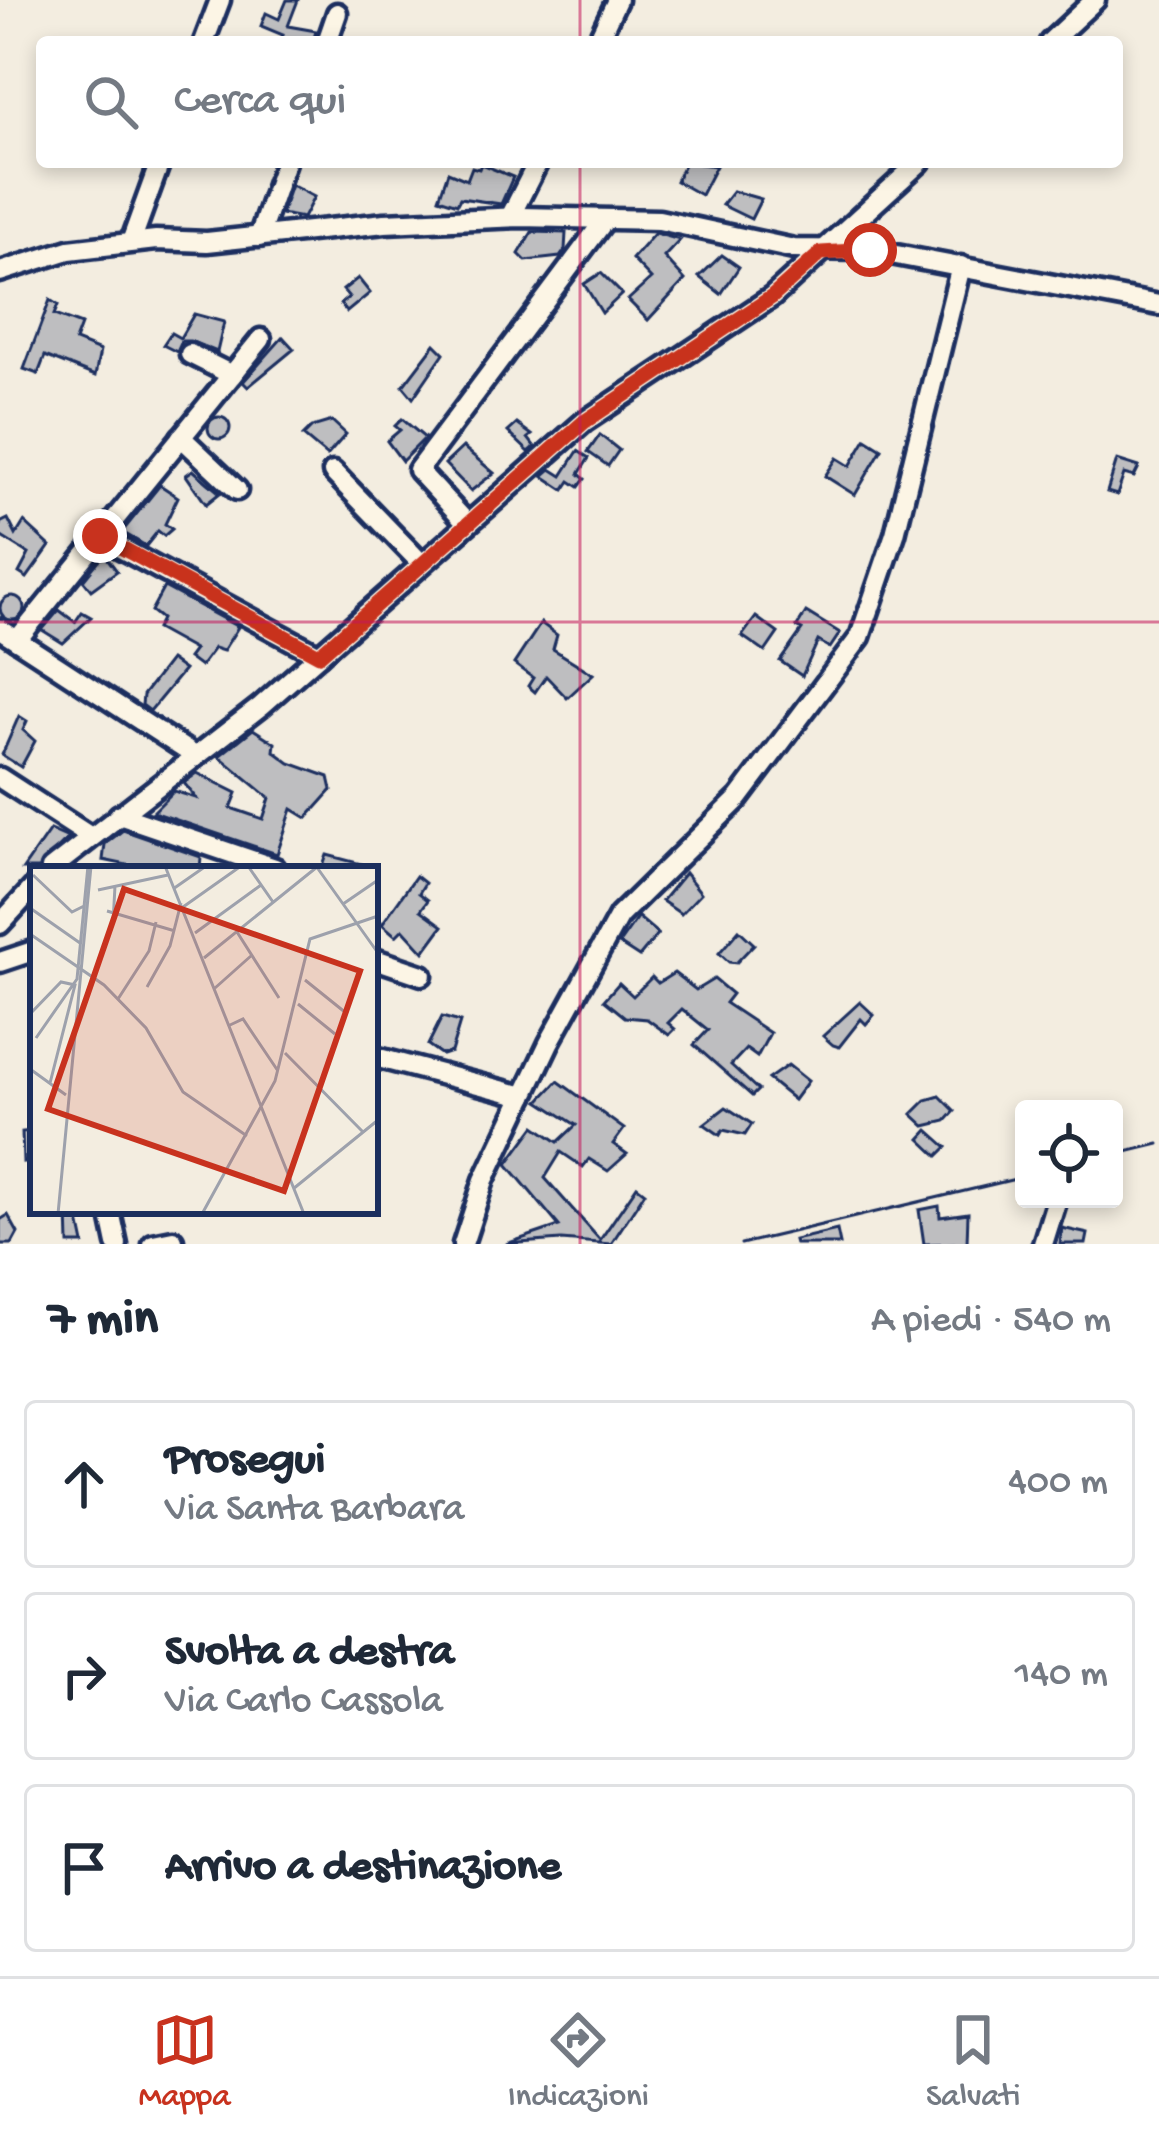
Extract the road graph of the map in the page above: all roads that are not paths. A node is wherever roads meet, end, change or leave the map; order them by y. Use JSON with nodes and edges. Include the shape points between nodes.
{"nodes":[{"id":1,"x":220,"y":0,"type":"edge"},
{"id":2,"x":617,"y":0,"type":"edge"},
{"id":3,"x":1095,"y":0,"type":"edge"},
{"id":4,"x":337,"y":14,"type":"dead end"},
{"id":5,"x":206,"y":36,"type":"edge"},
{"id":6,"x":329,"y":36,"type":"edge"},
{"id":7,"x":600,"y":36,"type":"edge"},
{"id":8,"x":1056,"y":36,"type":"edge"},
{"id":9,"x":158,"y":168,"type":"edge"},
{"id":10,"x":283,"y":168,"type":"edge"},
{"id":11,"x":535,"y":168,"type":"edge"},
{"id":12,"x":913,"y":168,"type":"edge"},
{"id":13,"x":511,"y":217,"type":"junction"},
{"id":14,"x":604,"y":221,"type":"junction"},
{"id":15,"x":259,"y":237,"type":"junction"},
{"id":16,"x":131,"y":242,"type":"junction"},
{"id":17,"x":821,"y":253,"type":"junction"},
{"id":18,"x":961,"y":266,"type":"junction"},
{"id":19,"x":0,"y":272,"type":"edge"},
{"id":20,"x":1159,"y":305,"type":"edge"},
{"id":21,"x":261,"y":339,"type":"dead end"},
{"id":22,"x":190,"y":354,"type":"dead end"},
{"id":23,"x":232,"y":375,"type":"junction"},
{"id":24,"x":181,"y":437,"type":"junction"},
{"id":25,"x":333,"y":472,"type":"dead end"},
{"id":26,"x":236,"y":490,"type":"dead end"},
{"id":27,"x":467,"y":523,"type":"junction"},
{"id":28,"x":100,"y":536,"type":"junction"},
{"id":29,"x":421,"y":563,"type":"junction"},
{"id":30,"x":9,"y":634,"type":"edge"},
{"id":31,"x":319,"y":655,"type":"junction"},
{"id":32,"x":195,"y":756,"type":"junction"},
{"id":33,"x":0,"y":778,"type":"edge"},
{"id":34,"x":119,"y":815,"type":"junction"},
{"id":35,"x":91,"y":837,"type":"junction"},
{"id":36,"x":56,"y":866,"type":"edge"},
{"id":37,"x":269,"y":866,"type":"edge"},
{"id":38,"x":30,"y":891,"type":"edge"},
{"id":39,"x":0,"y":924,"type":"edge"},
{"id":40,"x":30,"y":952,"type":"edge"},
{"id":41,"x":378,"y":960,"type":"edge"},
{"id":42,"x":0,"y":962,"type":"edge"},
{"id":43,"x":422,"y":975,"type":"dead end"},
{"id":44,"x":378,"y":1058,"type":"edge"},
{"id":45,"x":524,"y":1096,"type":"junction"},
{"id":46,"x":1054,"y":1208,"type":"edge"},
{"id":47,"x":111,"y":1214,"type":"edge"},
{"id":48,"x":117,"y":1244,"type":"edge"},
{"id":49,"x":463,"y":1244,"type":"edge"},
{"id":50,"x":1042,"y":1244,"type":"edge"}],
"edges":[{"from":1,"to":5,"type":"street"},
{"from":2,"to":7,"type":"street"},
{"from":3,"to":8,"type":"street"},
{"from":4,"to":6,"type":"street"},
{"from":9,"to":16,"type":"street"},
{"from":10,"to":15,"type":"street"},
{"from":11,"to":13,"type":"street"},
{"from":12,"to":17,"type":"street"},
{"from":13,"to":14,"type":"street"},
{"from":13,"to":15,"type":"street"},
{"from":14,"to":17,"type":"street","via":[[659,220]]},
{"from":14,"to":27,"type":"street","via":[[418,470]]},
{"from":15,"to":16,"type":"street"},
{"from":16,"to":19,"type":"street","via":[[69,250]]},
{"from":17,"to":18,"type":"street","via":[[870,250]]},
{"from":17,"to":27,"type":"street","via":[[772,297],[584,422]]},
{"from":18,"to":20,"type":"street"},
{"from":18,"to":45,"type":"street","via":[[895,534],[860,637],[739,798],[619,916]]},
{"from":21,"to":23,"type":"street"},
{"from":22,"to":23,"type":"street"},
{"from":23,"to":24,"type":"street"},
{"from":24,"to":26,"type":"street"},
{"from":24,"to":28,"type":"street"},
{"from":25,"to":29,"type":"street"},
{"from":27,"to":29,"type":"street"},
{"from":28,"to":30,"type":"street"},
{"from":28,"to":31,"type":"street"},
{"from":29,"to":31,"type":"street"},
{"from":30,"to":32,"type":"street"},
{"from":31,"to":32,"type":"street"},
{"from":32,"to":34,"type":"street"},
{"from":33,"to":35,"type":"street"},
{"from":34,"to":35,"type":"street"},
{"from":34,"to":37,"type":"street"},
{"from":35,"to":36,"type":"street"},
{"from":38,"to":39,"type":"street"},
{"from":40,"to":42,"type":"street"},
{"from":41,"to":43,"type":"street"},
{"from":44,"to":45,"type":"street"},
{"from":45,"to":49,"type":"street"},
{"from":46,"to":50,"type":"street"},
{"from":47,"to":48,"type":"street"}]}
